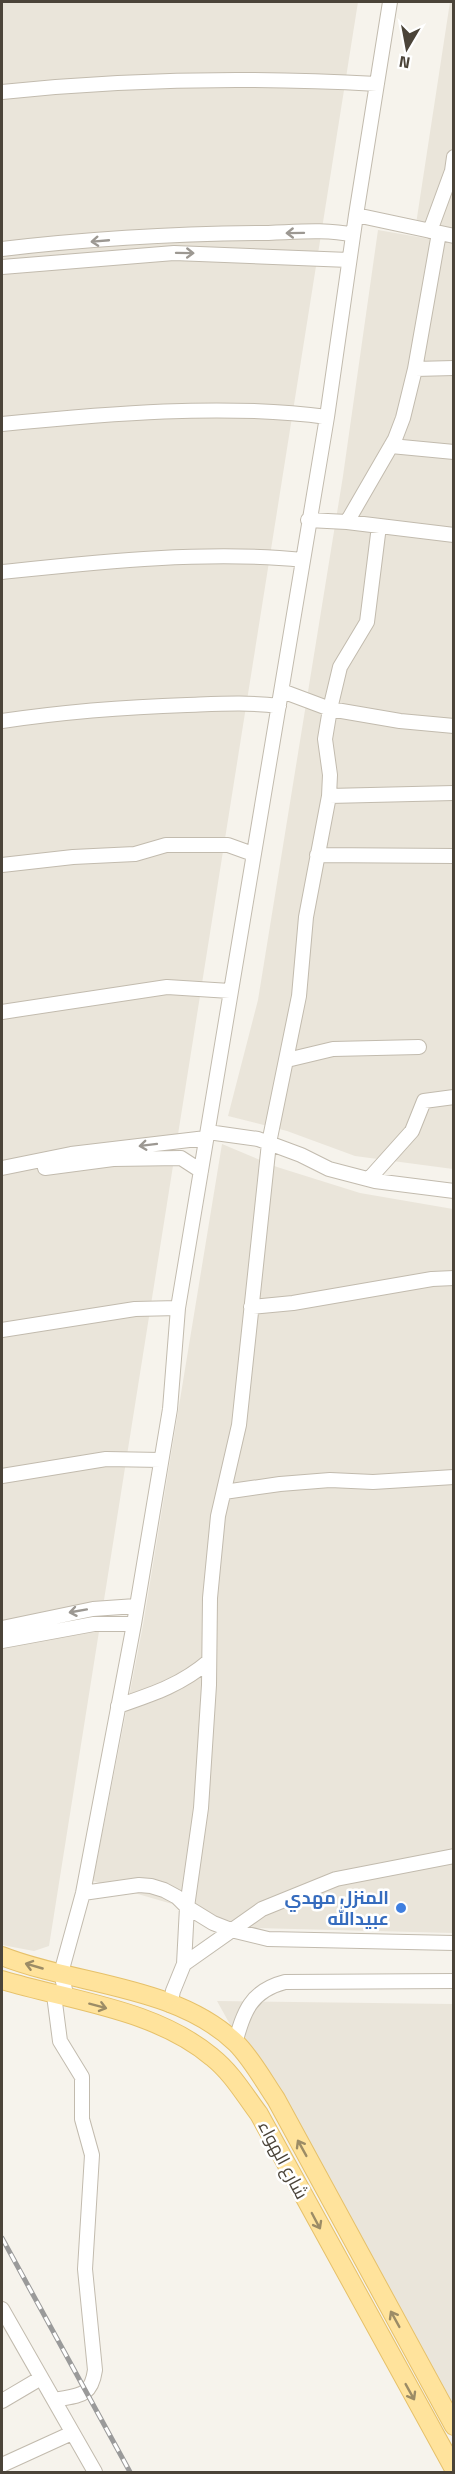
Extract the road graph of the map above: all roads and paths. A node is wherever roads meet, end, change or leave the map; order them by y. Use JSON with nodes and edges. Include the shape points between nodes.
{"nodes":[{"id":1,"x":390,"y":2,"type":"edge"},
{"id":2,"x":377,"y":84,"type":"junction"},
{"id":3,"x":2,"y":92,"type":"edge"},
{"id":4,"x":453,"y":166,"type":"edge"},
{"id":5,"x":356,"y":215,"type":"junction"},
{"id":6,"x":435,"y":232,"type":"junction"},
{"id":7,"x":353,"y":235,"type":"junction"},
{"id":8,"x":453,"y":237,"type":"edge"},
{"id":9,"x":2,"y":249,"type":"edge"},
{"id":10,"x":349,"y":260,"type":"junction"},
{"id":11,"x":2,"y":267,"type":"edge"},
{"id":12,"x":453,"y":368,"type":"edge"},
{"id":13,"x":415,"y":369,"type":"junction"},
{"id":14,"x":327,"y":417,"type":"junction"},
{"id":15,"x":2,"y":424,"type":"edge"},
{"id":16,"x":391,"y":446,"type":"junction"},
{"id":17,"x":453,"y":452,"type":"edge"},
{"id":18,"x":308,"y":520,"type":"junction"},
{"id":19,"x":347,"y":522,"type":"junction"},
{"id":20,"x":379,"y":526,"type":"junction"},
{"id":21,"x":453,"y":535,"type":"edge"},
{"id":22,"x":303,"y":560,"type":"junction"},
{"id":23,"x":2,"y":572,"type":"edge"},
{"id":24,"x":282,"y":691,"type":"junction"},
{"id":25,"x":279,"y":706,"type":"junction"},
{"id":26,"x":330,"y":709,"type":"junction"},
{"id":27,"x":2,"y":721,"type":"edge"},
{"id":28,"x":453,"y":726,"type":"edge"},
{"id":29,"x":453,"y":793,"type":"edge"},
{"id":30,"x":329,"y":796,"type":"junction"},
{"id":31,"x":253,"y":854,"type":"junction"},
{"id":32,"x":317,"y":855,"type":"junction"},
{"id":33,"x":453,"y":856,"type":"edge"},
{"id":34,"x":2,"y":865,"type":"edge"},
{"id":35,"x":230,"y":991,"type":"junction"},
{"id":36,"x":2,"y":1012,"type":"edge"},
{"id":37,"x":419,"y":1047,"type":"dead end"},
{"id":38,"x":288,"y":1060,"type":"junction"},
{"id":39,"x":453,"y":1097,"type":"edge"},
{"id":40,"x":207,"y":1135,"type":"junction"},
{"id":41,"x":269,"y":1143,"type":"junction"},
{"id":42,"x":2,"y":1168,"type":"edge"},
{"id":43,"x":201,"y":1171,"type":"junction"},
{"id":44,"x":2,"y":1174,"type":"edge"},
{"id":45,"x":369,"y":1179,"type":"junction"},
{"id":46,"x":453,"y":1191,"type":"edge"},
{"id":47,"x":453,"y":1278,"type":"edge"},
{"id":48,"x":178,"y":1308,"type":"junction"},
{"id":49,"x":252,"y":1308,"type":"junction"},
{"id":50,"x":2,"y":1330,"type":"edge"},
{"id":51,"x":161,"y":1460,"type":"junction"},
{"id":52,"x":2,"y":1476,"type":"edge"},
{"id":53,"x":453,"y":1477,"type":"edge"},
{"id":54,"x":224,"y":1492,"type":"junction"},
{"id":55,"x":136,"y":1606,"type":"junction"},
{"id":56,"x":134,"y":1624,"type":"junction"},
{"id":57,"x":2,"y":1628,"type":"edge"},
{"id":58,"x":2,"y":1641,"type":"edge"},
{"id":59,"x":209,"y":1660,"type":"junction"},
{"id":60,"x":118,"y":1706,"type":"junction"},
{"id":61,"x":453,"y":1856,"type":"edge"},
{"id":62,"x":83,"y":1893,"type":"junction"},
{"id":63,"x":187,"y":1907,"type":"junction"},
{"id":64,"x":231,"y":1930,"type":"junction"},
{"id":65,"x":453,"y":1943,"type":"edge"},
{"id":66,"x":2,"y":1956,"type":"edge"},
{"id":67,"x":184,"y":1964,"type":"junction"},
{"id":68,"x":61,"y":1973,"type":"junction"},
{"id":69,"x":2,"y":1980,"type":"edge"},
{"id":70,"x":453,"y":1981,"type":"edge"},
{"id":71,"x":60,"y":1996,"type":"junction"},
{"id":72,"x":170,"y":2005,"type":"junction"},
{"id":73,"x":236,"y":2043,"type":"junction"},
{"id":74,"x":2,"y":2309,"type":"edge"},
{"id":75,"x":7,"y":2332,"type":"edge"},
{"id":76,"x":41,"y":2378,"type":"junction"},
{"id":77,"x":54,"y":2400,"type":"junction"},
{"id":78,"x":2,"y":2401,"type":"edge"},
{"id":79,"x":453,"y":2425,"type":"edge"},
{"id":80,"x":72,"y":2433,"type":"junction"},
{"id":81,"x":2,"y":2465,"type":"edge"},
{"id":82,"x":453,"y":2469,"type":"edge"},
{"id":83,"x":94,"y":2472,"type":"edge"}],
"edges":[{"from":1,"to":2,"type":"street"},
{"from":2,"to":3,"type":"street","via":[[221,79]]},
{"from":2,"to":5,"type":"street"},
{"from":4,"to":6,"type":"street"},
{"from":5,"to":6,"type":"street"},
{"from":5,"to":7,"type":"street"},
{"from":6,"to":8,"type":"street"},
{"from":6,"to":13,"type":"street"},
{"from":7,"to":9,"type":"street","one_way":true,"via":[[174,235]]},
{"from":7,"to":10,"type":"street"},
{"from":11,"to":10,"type":"street","one_way":true,"via":[[174,253]]},
{"from":10,"to":14,"type":"street"},
{"from":12,"to":13,"type":"street"},
{"from":13,"to":16,"type":"street"},
{"from":14,"to":15,"type":"street","via":[[207,411]]},
{"from":14,"to":18,"type":"street"},
{"from":16,"to":17,"type":"street"},
{"from":16,"to":19,"type":"street"},
{"from":18,"to":19,"type":"street"},
{"from":18,"to":22,"type":"street"},
{"from":19,"to":20,"type":"street"},
{"from":20,"to":21,"type":"street"},
{"from":20,"to":26,"type":"street","via":[[367,622],[340,667]]},
{"from":22,"to":23,"type":"street","via":[[212,556]]},
{"from":22,"to":24,"type":"street"},
{"from":24,"to":25,"type":"street"},
{"from":24,"to":26,"type":"street"},
{"from":25,"to":27,"type":"street","via":[[175,705]]},
{"from":25,"to":31,"type":"street"},
{"from":26,"to":28,"type":"street"},
{"from":26,"to":30,"type":"street","via":[[325,739]]},
{"from":29,"to":30,"type":"street"},
{"from":30,"to":32,"type":"street"},
{"from":31,"to":34,"type":"street","via":[[228,845],[166,845],[135,854]]},
{"from":31,"to":35,"type":"street"},
{"from":32,"to":33,"type":"street"},
{"from":32,"to":38,"type":"street"},
{"from":35,"to":36,"type":"street","via":[[167,987]]},
{"from":35,"to":40,"type":"street"},
{"from":37,"to":38,"type":"street","via":[[333,1049]]},
{"from":38,"to":41,"type":"street"},
{"from":39,"to":45,"type":"street","via":[[424,1101],[412,1131]]},
{"from":40,"to":41,"type":"street","via":[[235,1135]]},
{"from":40,"to":42,"type":"street","one_way":true},
{"from":40,"to":43,"type":"street"},
{"from":41,"to":45,"type":"street","via":[[329,1169]]},
{"from":41,"to":49,"type":"street"},
{"from":43,"to":44,"type":"street","via":[[181,1158],[146,1157]]},
{"from":43,"to":48,"type":"street"},
{"from":45,"to":46,"type":"street"},
{"from":47,"to":49,"type":"street"},
{"from":48,"to":50,"type":"street","via":[[135,1309]]},
{"from":48,"to":51,"type":"street","via":[[170,1409]]},
{"from":49,"to":54,"type":"street","via":[[239,1425]]},
{"from":51,"to":52,"type":"street","via":[[106,1459]]},
{"from":51,"to":55,"type":"street"},
{"from":53,"to":54,"type":"street","via":[[374,1482],[330,1480]]},
{"from":54,"to":59,"type":"street","via":[[210,1598]]},
{"from":55,"to":56,"type":"street"},
{"from":55,"to":57,"type":"street","one_way":true,"via":[[93,1609]]},
{"from":56,"to":58,"type":"street","via":[[94,1624]]},
{"from":56,"to":60,"type":"street"},
{"from":59,"to":60,"type":"street","via":[[170,1688]]},
{"from":59,"to":63,"type":"street","via":[[201,1808]]},
{"from":60,"to":62,"type":"street"},
{"from":61,"to":64,"type":"street","via":[[336,1879],[279,1901]]},
{"from":62,"to":63,"type":"street","via":[[151,1886],[177,1897]]},
{"from":62,"to":68,"type":"street"},
{"from":63,"to":64,"type":"street"},
{"from":63,"to":67,"type":"street"},
{"from":64,"to":65,"type":"street","via":[[268,1939]]},
{"from":64,"to":67,"type":"street"},
{"from":68,"to":66,"type":"main road","name":"شارع الهواء","one_way":true},
{"from":67,"to":72,"type":"street"},
{"from":68,"to":71,"type":"street"},
{"from":68,"to":72,"type":"main road","name":"شارع الهواء"},
{"from":69,"to":71,"type":"main road","name":"شارع الهواء"},
{"from":70,"to":73,"type":"street","via":[[273,1985],[250,2004]]},
{"from":71,"to":77,"type":"street","via":[[60,2041],[82,2077],[82,2119],[92,2155],[85,2269],[95,2370],[90,2390]]},
{"from":71,"to":82,"type":"main road","name":"شارع الهواء","one_way":true,"via":[[171,2030],[195,2043],[239,2084]]},
{"from":72,"to":73,"type":"main road","name":"شارع الهواء","via":[[196,2016]]},
{"from":79,"to":73,"type":"main road","name":"شارع الهواء","one_way":true,"via":[[276,2099]]},
{"from":74,"to":75,"type":"street"},
{"from":75,"to":76,"type":"street"},
{"from":76,"to":77,"type":"street"},
{"from":76,"to":78,"type":"street"},
{"from":77,"to":80,"type":"street"},
{"from":80,"to":81,"type":"street"},
{"from":80,"to":83,"type":"street"}]}
